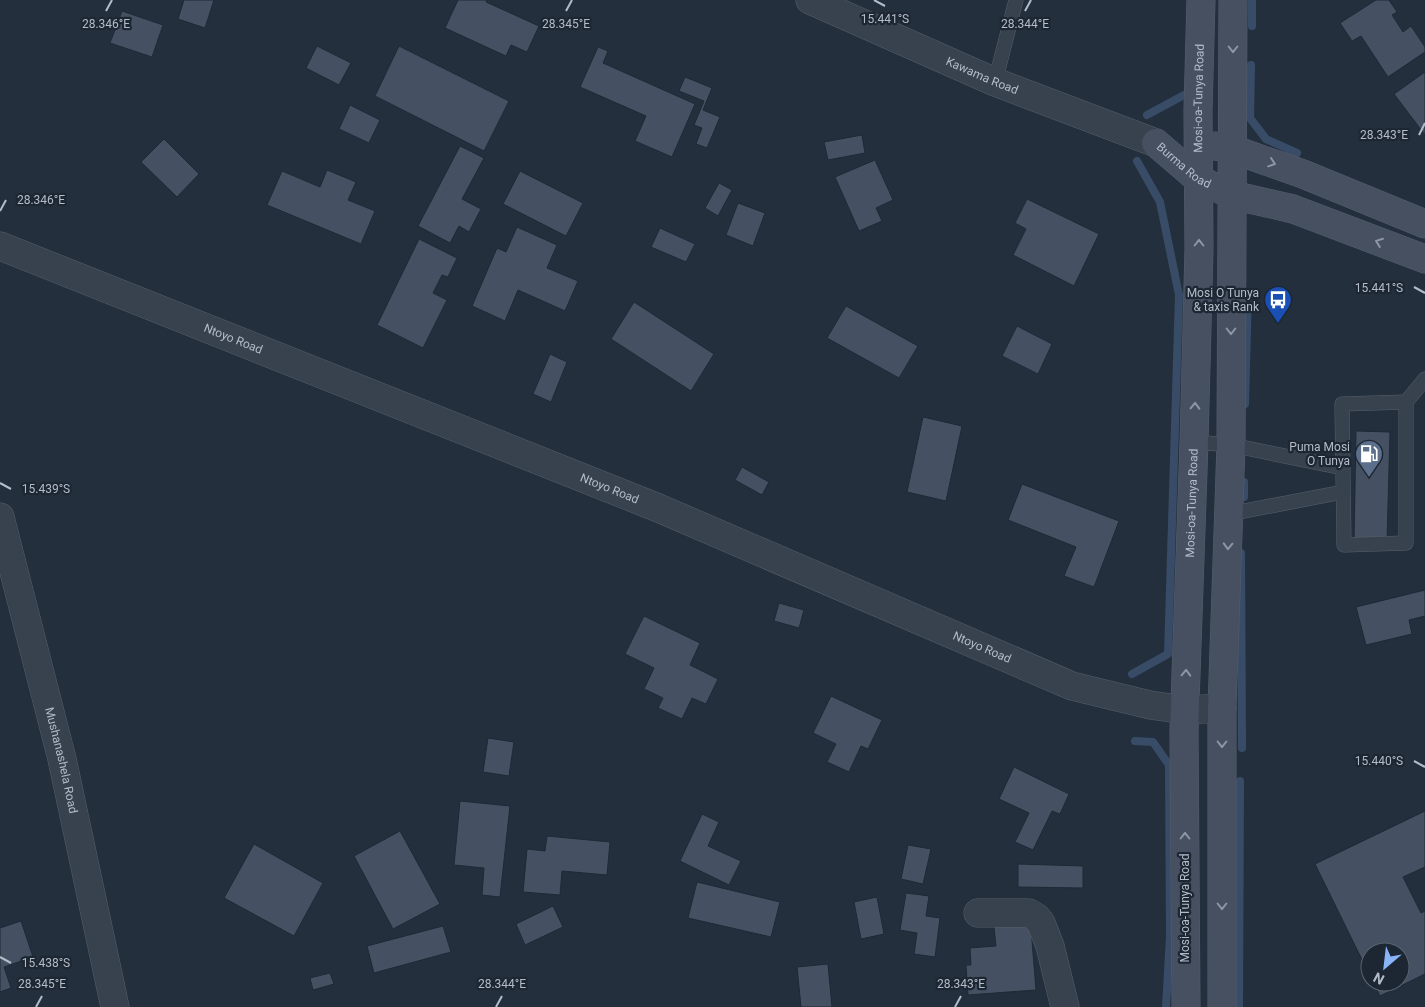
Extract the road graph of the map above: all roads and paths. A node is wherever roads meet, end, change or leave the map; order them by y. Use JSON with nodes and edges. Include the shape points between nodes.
{"nodes":[{"id":1,"x":810,"y":0,"type":"edge"},
{"id":2,"x":1016,"y":0,"type":"edge"},
{"id":3,"x":1201,"y":0,"type":"edge"},
{"id":4,"x":1233,"y":0,"type":"edge"},
{"id":5,"x":995,"y":82,"type":"junction"},
{"id":6,"x":1156,"y":142,"type":"junction"},
{"id":7,"x":1198,"y":142,"type":"junction"},
{"id":8,"x":1232,"y":149,"type":"junction"},
{"id":9,"x":1198,"y":179,"type":"junction"},
{"id":10,"x":1232,"y":195,"type":"junction"},
{"id":11,"x":1425,"y":224,"type":"edge"},
{"id":12,"x":0,"y":246,"type":"edge"},
{"id":13,"x":1425,"y":259,"type":"edge"},
{"id":14,"x":1425,"y":379,"type":"edge"},
{"id":15,"x":1406,"y":402,"type":"junction"},
{"id":16,"x":1194,"y":442,"type":"junction"},
{"id":17,"x":1231,"y":444,"type":"junction"},
{"id":18,"x":1343,"y":468,"type":"junction"},
{"id":19,"x":1343,"y":492,"type":"junction"},
{"id":20,"x":1229,"y":514,"type":"junction"},
{"id":21,"x":0,"y":517,"type":"edge"},
{"id":22,"x":1222,"y":708,"type":"junction"},
{"id":23,"x":1185,"y":710,"type":"junction"},
{"id":24,"x":978,"y":913,"type":"dead end"},
{"id":25,"x":115,"y":1007,"type":"edge"},
{"id":26,"x":1065,"y":1007,"type":"edge"},
{"id":27,"x":1186,"y":1007,"type":"edge"},
{"id":28,"x":1222,"y":1007,"type":"edge"}],
"edges":[{"from":1,"to":5,"type":"street","name":"Kawama Road"},
{"from":2,"to":5,"type":"lane"},
{"from":3,"to":7,"type":"main road","name":"Mosi-oa-Tunya Road"},
{"from":4,"to":8,"type":"main road","one_way":true},
{"from":5,"to":6,"type":"street","name":"Kawama Road"},
{"from":6,"to":7,"type":"main road","name":"Burma Road"},
{"from":6,"to":9,"type":"main road","name":"Burma Road"},
{"from":7,"to":8,"type":"main road","name":"Burma Road"},
{"from":7,"to":9,"type":"main road","name":"Mosi-oa-Tunya Road"},
{"from":8,"to":10,"type":"main road"},
{"from":8,"to":11,"type":"main road","name":"Burma Road","one_way":true},
{"from":9,"to":10,"type":"main road","name":"Burma Road"},
{"from":16,"to":9,"type":"main road","name":"Mosi-oa-Tunya Road","one_way":true},
{"from":13,"to":10,"type":"main road","name":"Burma Road","one_way":true,"via":[[1293,209]]},
{"from":10,"to":17,"type":"main road","one_way":true},
{"from":12,"to":23,"type":"street","name":"Ntoyo Road","via":[[647,503],[1072,686]]},
{"from":14,"to":15,"type":"lane"},
{"from":15,"to":18,"type":"lane","via":[[1342,404]]},
{"from":15,"to":19,"type":"lane","via":[[1406,543],[1344,545]]},
{"from":16,"to":17,"type":"lane"},
{"from":23,"to":16,"type":"main road","name":"Mosi-oa-Tunya Road","one_way":true},
{"from":17,"to":18,"type":"lane"},
{"from":17,"to":20,"type":"main road"},
{"from":18,"to":19,"type":"lane"},
{"from":19,"to":20,"type":"lane"},
{"from":20,"to":22,"type":"main road","one_way":true},
{"from":21,"to":25,"type":"street","name":"Mushanashela Road","via":[[62,759]]},
{"from":22,"to":23,"type":"street","name":"Ntoyo Road"},
{"from":22,"to":28,"type":"main road","one_way":true},
{"from":27,"to":23,"type":"main road","name":"Mosi-oa-Tunya Road","one_way":true},
{"from":24,"to":26,"type":"street","via":[[1028,913],[1042,922]]}]}
